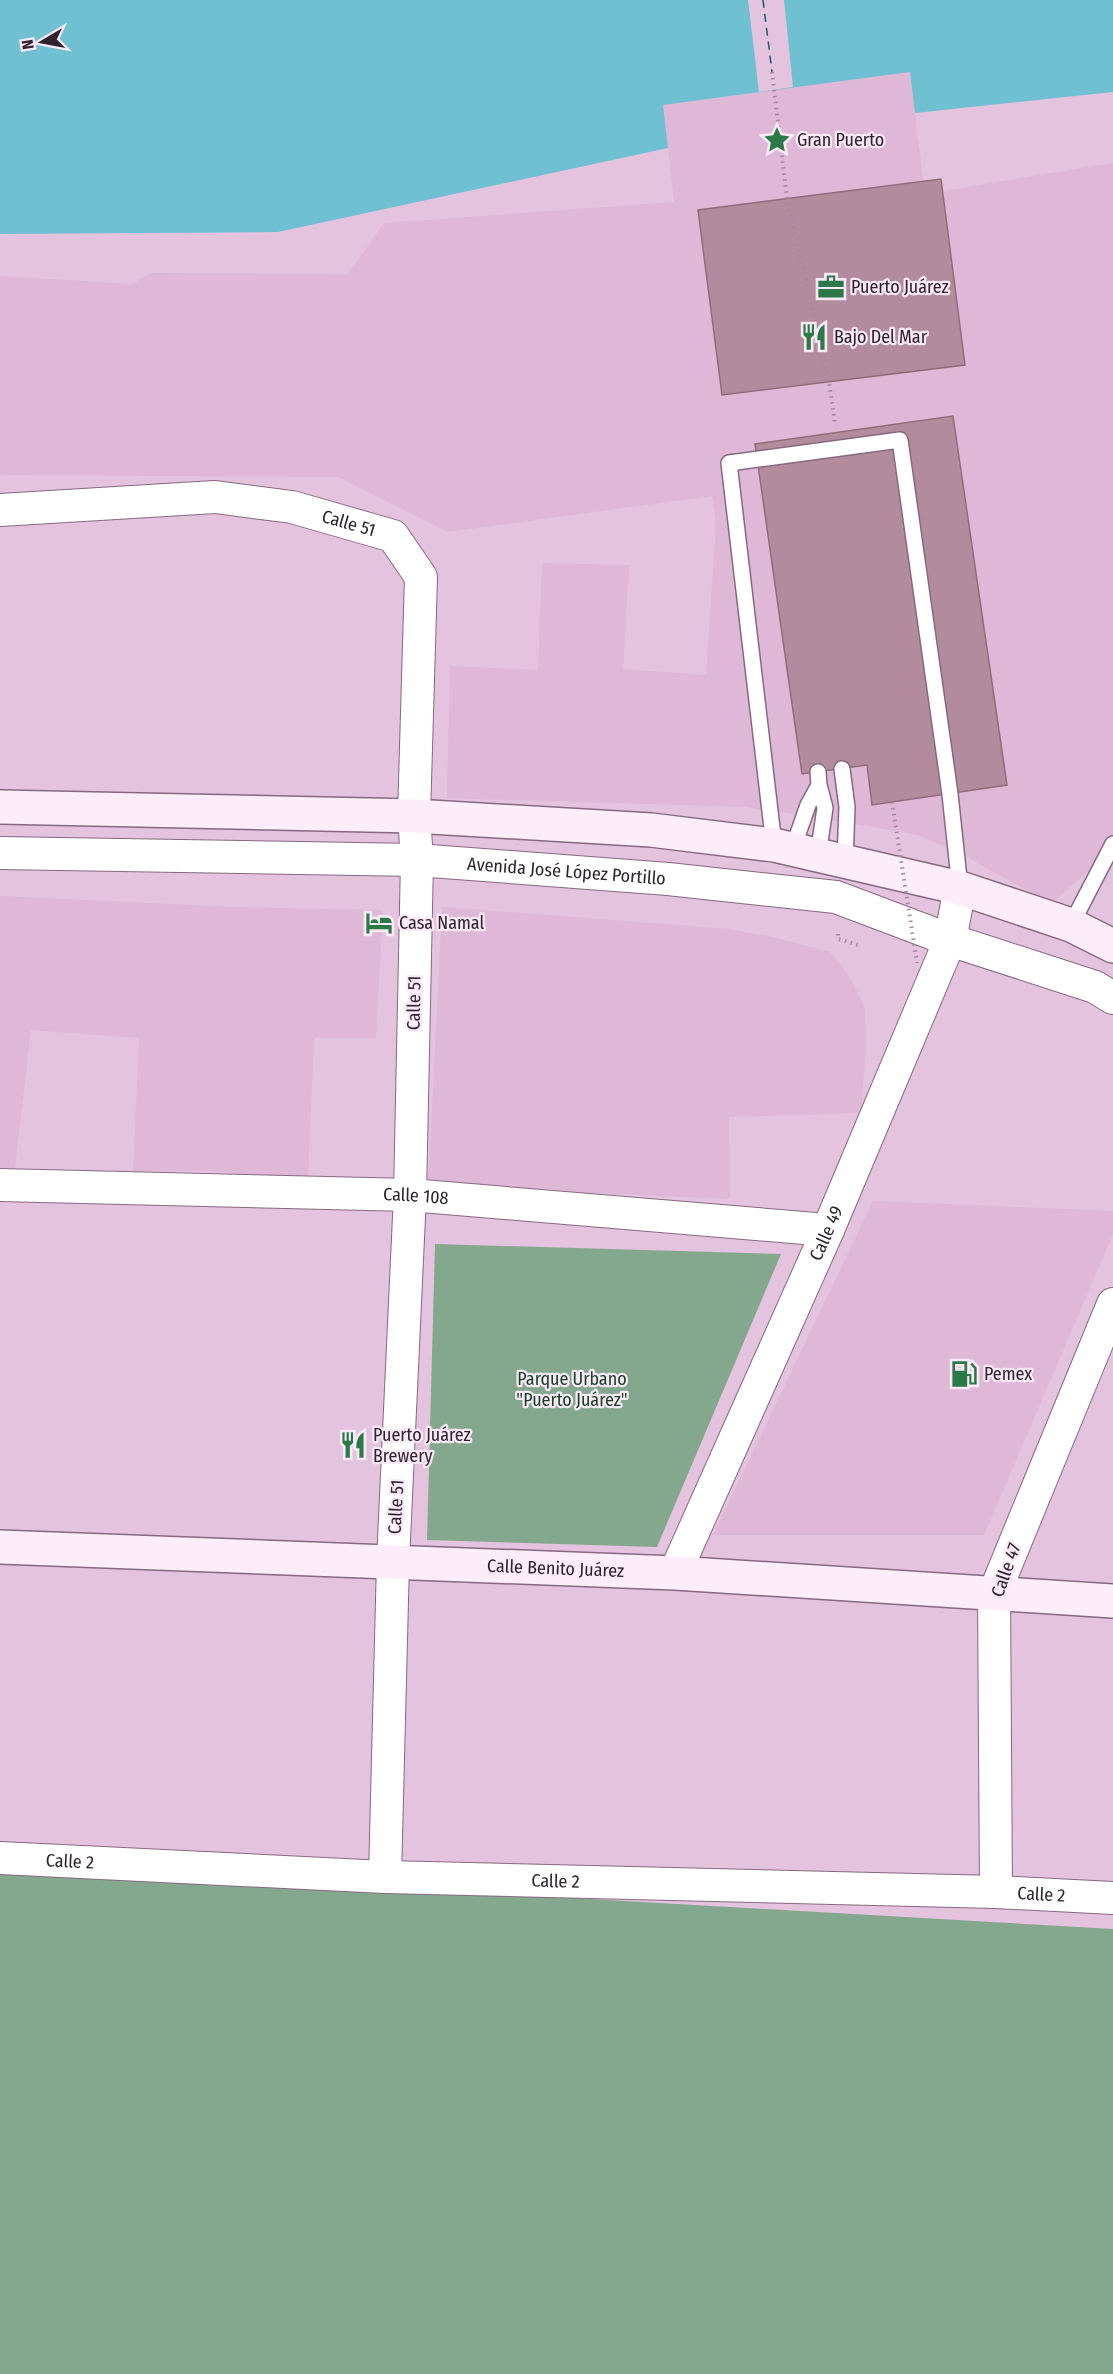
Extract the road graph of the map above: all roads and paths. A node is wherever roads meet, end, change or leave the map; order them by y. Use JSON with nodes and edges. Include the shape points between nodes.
{"nodes":[{"id":1,"x":772,"y":72,"type":"dead end"},
{"id":2,"x":838,"y":448,"type":"junction"},
{"id":3,"x":0,"y":510,"type":"edge"},
{"id":4,"x":842,"y":769,"type":"dead end"},
{"id":5,"x":892,"y":802,"type":"dead end"},
{"id":6,"x":0,"y":807,"type":"edge"},
{"id":7,"x":414,"y":816,"type":"junction"},
{"id":8,"x":1113,"y":844,"type":"edge"},
{"id":9,"x":807,"y":852,"type":"junction"},
{"id":10,"x":0,"y":853,"type":"edge"},
{"id":11,"x":417,"y":860,"type":"junction"},
{"id":12,"x":960,"y":888,"type":"junction"},
{"id":13,"x":1071,"y":925,"type":"junction"},
{"id":14,"x":950,"y":940,"type":"junction"},
{"id":15,"x":1113,"y":946,"type":"edge"},
{"id":16,"x":917,"y":963,"type":"dead end"},
{"id":17,"x":1113,"y":998,"type":"edge"},
{"id":18,"x":0,"y":1185,"type":"edge"},
{"id":19,"x":410,"y":1195,"type":"junction"},
{"id":20,"x":828,"y":1230,"type":"junction"},
{"id":21,"x":1113,"y":1304,"type":"edge"},
{"id":22,"x":0,"y":1547,"type":"edge"},
{"id":23,"x":393,"y":1561,"type":"junction"},
{"id":24,"x":675,"y":1573,"type":"junction"},
{"id":25,"x":994,"y":1594,"type":"junction"},
{"id":26,"x":1113,"y":1601,"type":"edge"},
{"id":27,"x":0,"y":1858,"type":"edge"},
{"id":28,"x":385,"y":1877,"type":"junction"},
{"id":29,"x":996,"y":1892,"type":"junction"},
{"id":30,"x":1113,"y":1898,"type":"edge"}],
"edges":[{"from":1,"to":2,"type":"path","via":[[787,199],[829,382]]},
{"from":2,"to":9,"type":"lane","via":[[729,463]]},
{"from":2,"to":12,"type":"lane","via":[[900,440]]},
{"from":3,"to":7,"type":"street","name":"Calle 51","via":[[215,497],[292,507],[393,536],[421,577]]},
{"from":4,"to":9,"type":"lane","via":[[847,807]]},
{"from":5,"to":16,"type":"path","bridge":true},
{"from":6,"to":7,"type":"street"},
{"from":7,"to":9,"type":"street","via":[[651,830]]},
{"from":7,"to":11,"type":"street","name":"Calle 51"},
{"from":8,"to":13,"type":"lane"},
{"from":9,"to":9,"type":"lane","via":[[825,808],[818,778],[808,805]]},
{"from":9,"to":12,"type":"street"},
{"from":10,"to":11,"type":"street","name":"Avenida José López Portillo"},
{"from":11,"to":14,"type":"street","name":"Avenida José López Portillo","via":[[668,879],[836,897]]},
{"from":11,"to":19,"type":"street","name":"Calle 51"},
{"from":12,"to":13,"type":"street"},
{"from":12,"to":14,"type":"street","name":"Calle 49"},
{"from":13,"to":15,"type":"street"},
{"from":14,"to":17,"type":"street","name":"Avenida José López Portillo","via":[[1095,987]]},
{"from":14,"to":20,"type":"street","name":"Calle 49"},
{"from":18,"to":19,"type":"street","name":"Calle 108"},
{"from":19,"to":20,"type":"street","name":"Calle 108"},
{"from":19,"to":23,"type":"street","name":"Calle 51"},
{"from":20,"to":24,"type":"street","name":"Calle 49"},
{"from":21,"to":25,"type":"street","name":"Calle 47"},
{"from":22,"to":23,"type":"street","name":"Calle Benito Juárez"},
{"from":23,"to":24,"type":"street","name":"Calle Benito Juárez"},
{"from":23,"to":28,"type":"street","name":"Calle 51"},
{"from":24,"to":25,"type":"street","name":"Calle Benito Juárez"},
{"from":25,"to":26,"type":"street","name":"Calle Benito Juárez"},
{"from":25,"to":29,"type":"street","name":"Calle 47"},
{"from":27,"to":28,"type":"street","name":"Calle 2"},
{"from":28,"to":29,"type":"street","name":"Calle 2"},
{"from":29,"to":30,"type":"street","name":"Calle 2"}]}
